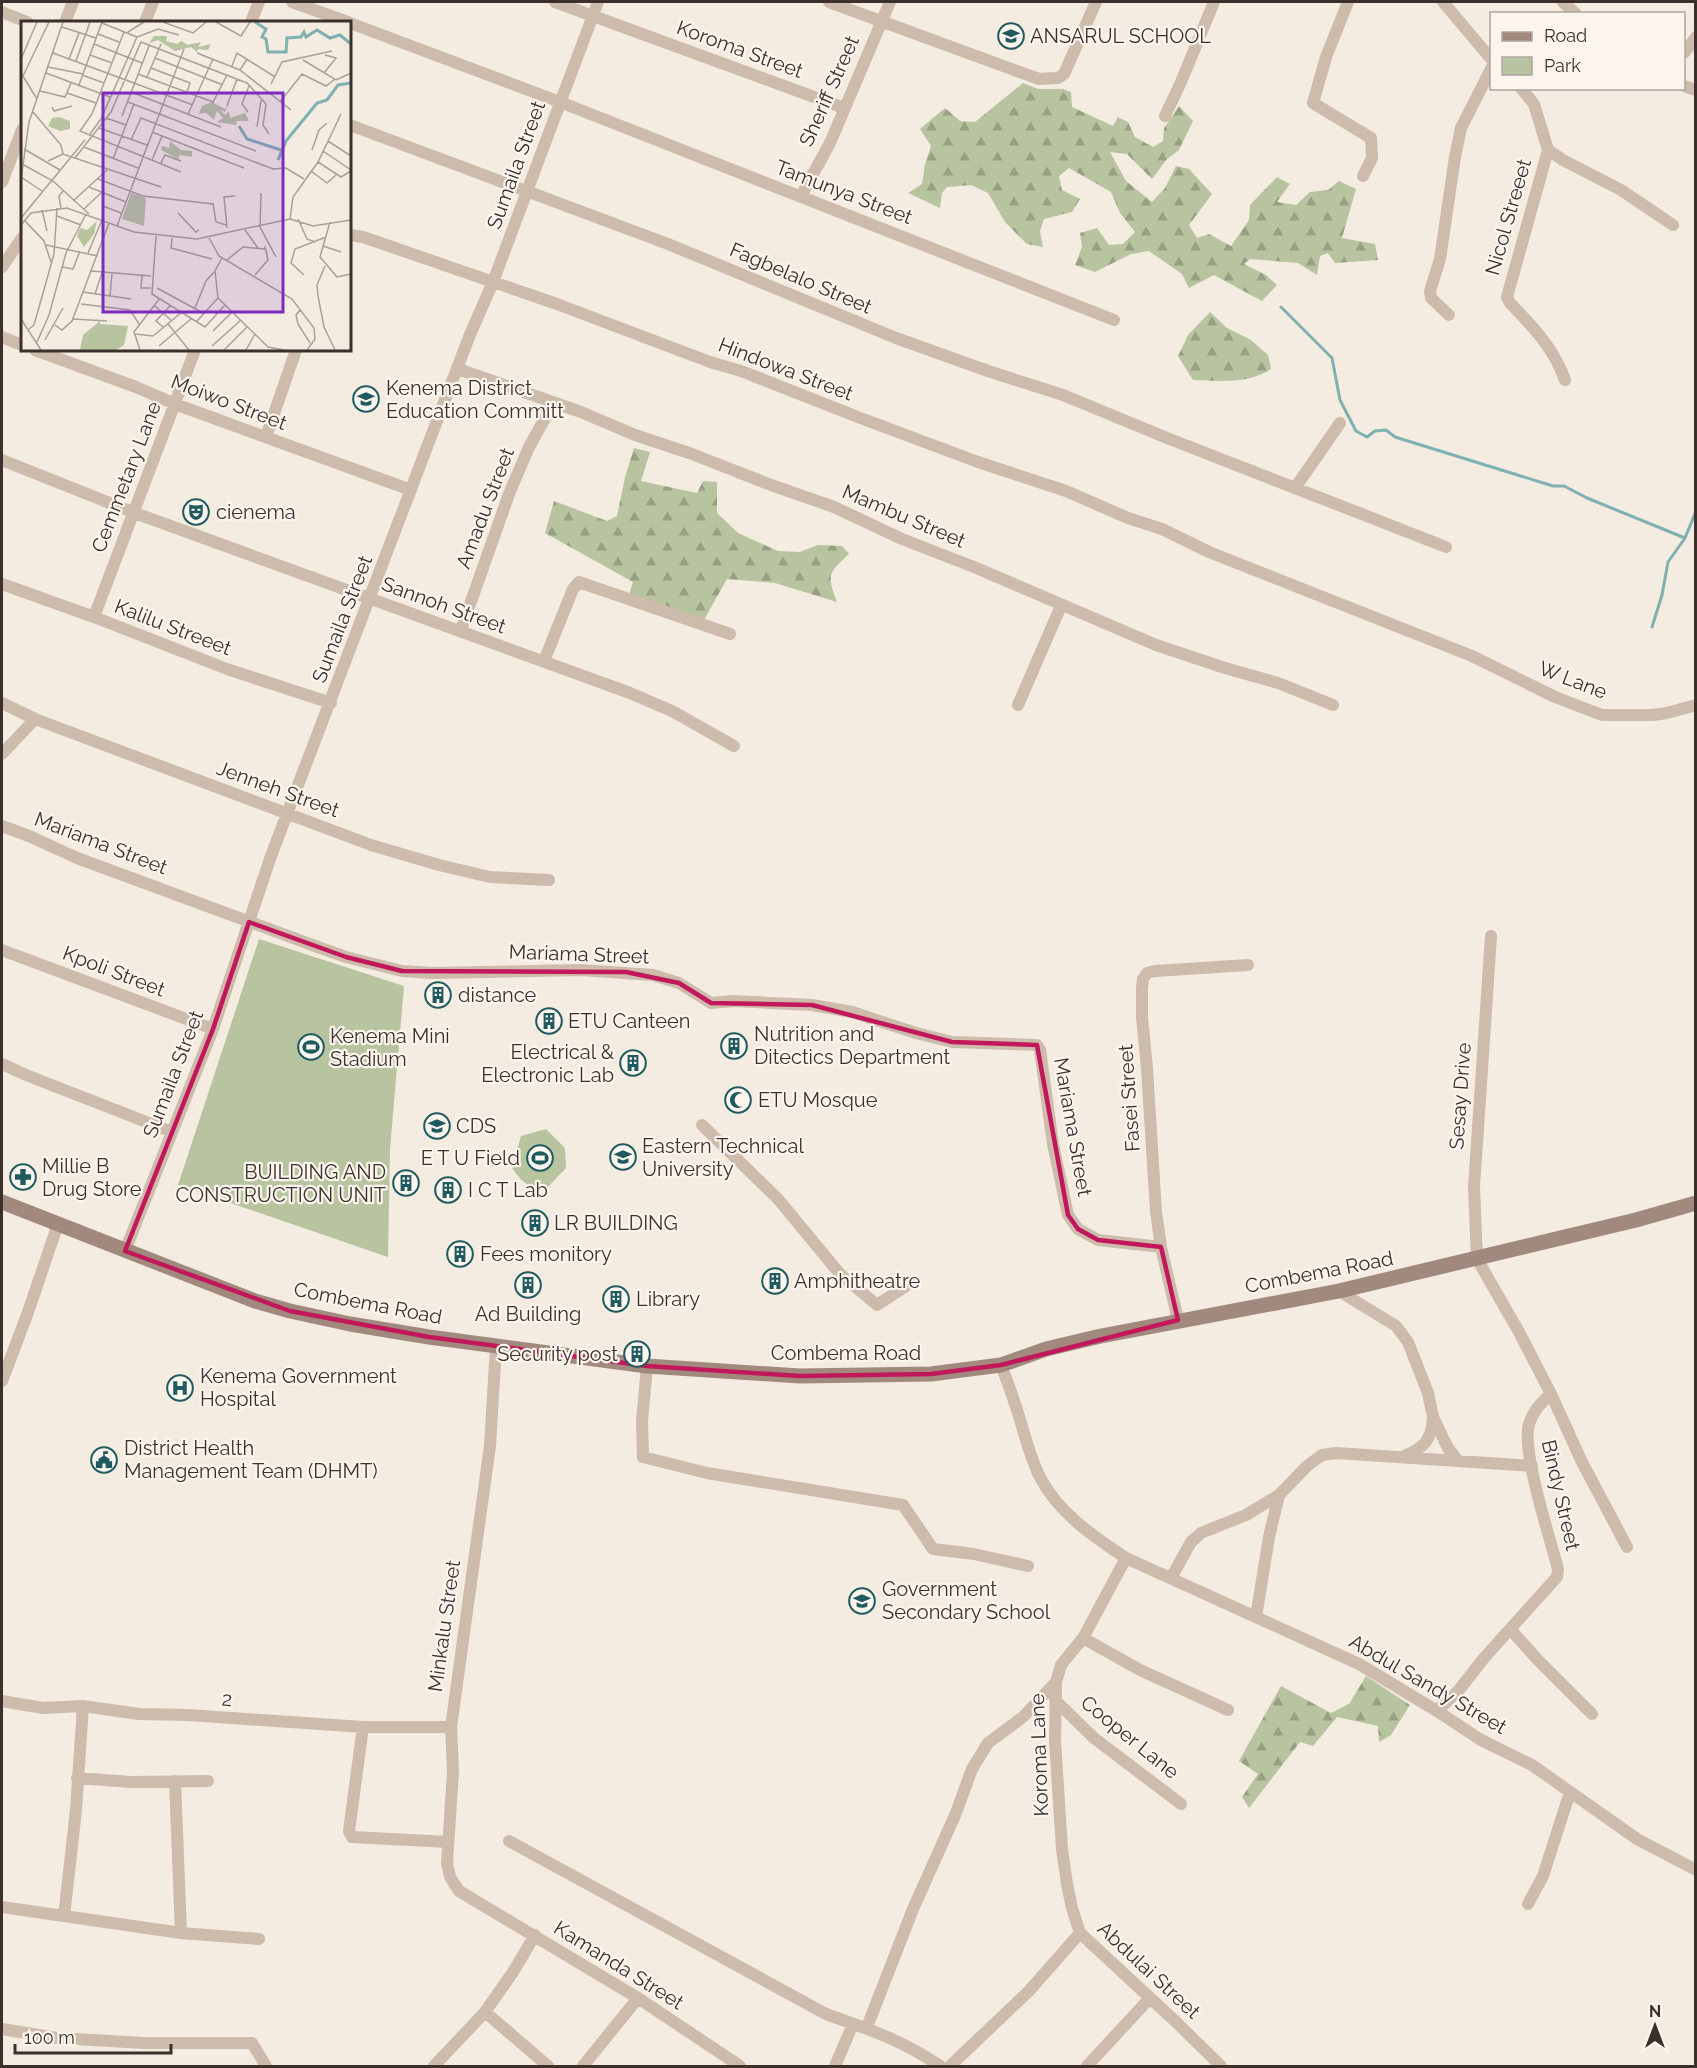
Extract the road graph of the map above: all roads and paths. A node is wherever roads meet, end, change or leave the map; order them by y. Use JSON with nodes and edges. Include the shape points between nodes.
{"nodes":[{"id":1,"x":73,"y":2,"type":"edge"},
{"id":2,"x":153,"y":2,"type":"edge"},
{"id":3,"x":259,"y":2,"type":"edge"},
{"id":4,"x":292,"y":2,"type":"edge"},
{"id":5,"x":555,"y":2,"type":"edge"},
{"id":6,"x":598,"y":2,"type":"edge"},
{"id":7,"x":829,"y":2,"type":"edge"},
{"id":8,"x":890,"y":2,"type":"edge"},
{"id":9,"x":1096,"y":2,"type":"edge"},
{"id":10,"x":1214,"y":2,"type":"edge"},
{"id":11,"x":1348,"y":2,"type":"edge"},
{"id":12,"x":1443,"y":2,"type":"edge"},
{"id":13,"x":2,"y":12,"type":"edge"},
{"id":14,"x":592,"y":16,"type":"junction"},
{"id":15,"x":24,"y":21,"type":"edge"},
{"id":16,"x":65,"y":21,"type":"edge"},
{"id":17,"x":145,"y":21,"type":"edge"},
{"id":18,"x":251,"y":21,"type":"edge"},
{"id":19,"x":344,"y":21,"type":"edge"},
{"id":20,"x":881,"y":22,"type":"junction"},
{"id":21,"x":351,"y":24,"type":"edge"},
{"id":22,"x":1695,"y":37,"type":"edge"},
{"id":23,"x":1685,"y":50,"type":"edge"},
{"id":24,"x":1490,"y":59,"type":"edge"},
{"id":25,"x":1490,"y":69,"type":"edge"},
{"id":26,"x":1523,"y":90,"type":"edge"},
{"id":27,"x":560,"y":102,"type":"junction"},
{"id":28,"x":844,"y":108,"type":"junction"},
{"id":29,"x":1165,"y":116,"type":"dead end"},
{"id":30,"x":351,"y":125,"type":"edge"},
{"id":31,"x":21,"y":133,"type":"edge"},
{"id":32,"x":1548,"y":150,"type":"junction"},
{"id":33,"x":1363,"y":176,"type":"dead end"},
{"id":34,"x":2,"y":182,"type":"edge"},
{"id":35,"x":527,"y":191,"type":"junction"},
{"id":36,"x":801,"y":196,"type":"junction"},
{"id":37,"x":1673,"y":225,"type":"dead end"},
{"id":38,"x":351,"y":236,"type":"edge"},
{"id":39,"x":21,"y":239,"type":"edge"},
{"id":40,"x":2,"y":267,"type":"edge"},
{"id":41,"x":493,"y":282,"type":"junction"},
{"id":42,"x":1449,"y":315,"type":"dead end"},
{"id":43,"x":1114,"y":320,"type":"dead end"},
{"id":44,"x":2,"y":337,"type":"edge"},
{"id":45,"x":21,"y":345,"type":"edge"},
{"id":46,"x":38,"y":351,"type":"edge"},
{"id":47,"x":195,"y":351,"type":"edge"},
{"id":48,"x":296,"y":351,"type":"edge"},
{"id":49,"x":458,"y":369,"type":"junction"},
{"id":50,"x":1565,"y":380,"type":"dead end"},
{"id":51,"x":175,"y":404,"type":"junction"},
{"id":52,"x":552,"y":404,"type":"junction"},
{"id":53,"x":1340,"y":423,"type":"dead end"},
{"id":54,"x":266,"y":437,"type":"junction"},
{"id":55,"x":2,"y":460,"type":"edge"},
{"id":56,"x":1295,"y":488,"type":"junction"},
{"id":57,"x":411,"y":490,"type":"junction"},
{"id":58,"x":135,"y":513,"type":"junction"},
{"id":59,"x":1446,"y":548,"type":"dead end"},
{"id":60,"x":2,"y":584,"type":"edge"},
{"id":61,"x":370,"y":599,"type":"junction"},
{"id":62,"x":1061,"y":606,"type":"junction"},
{"id":63,"x":94,"y":617,"type":"junction"},
{"id":64,"x":461,"y":630,"type":"junction"},
{"id":65,"x":730,"y":634,"type":"dead end"},
{"id":66,"x":544,"y":661,"type":"junction"},
{"id":67,"x":1508,"y":675,"type":"joint"},
{"id":68,"x":331,"y":703,"type":"junction"},
{"id":69,"x":2,"y":704,"type":"edge"},
{"id":70,"x":1018,"y":705,"type":"dead end"},
{"id":71,"x":1334,"y":705,"type":"dead end"},
{"id":72,"x":1695,"y":705,"type":"edge"},
{"id":73,"x":35,"y":719,"type":"junction"},
{"id":74,"x":734,"y":746,"type":"dead end"},
{"id":75,"x":2,"y":754,"type":"edge"},
{"id":76,"x":287,"y":813,"type":"junction"},
{"id":77,"x":2,"y":826,"type":"edge"},
{"id":78,"x":549,"y":880,"type":"dead end"},
{"id":79,"x":249,"y":922,"type":"junction"},
{"id":80,"x":1491,"y":936,"type":"dead end"},
{"id":81,"x":2,"y":950,"type":"edge"},
{"id":82,"x":1248,"y":965,"type":"dead end"},
{"id":83,"x":213,"y":1029,"type":"junction"},
{"id":84,"x":2,"y":1064,"type":"edge"},
{"id":85,"x":702,"y":1125,"type":"dead end"},
{"id":86,"x":172,"y":1131,"type":"junction"},
{"id":87,"x":2,"y":1202,"type":"edge"},
{"id":88,"x":1695,"y":1203,"type":"edge"},
{"id":89,"x":58,"y":1224,"type":"junction"},
{"id":90,"x":1161,"y":1247,"type":"junction"},
{"id":91,"x":124,"y":1251,"type":"junction"},
{"id":92,"x":1477,"y":1259,"type":"junction"},
{"id":93,"x":906,"y":1286,"type":"dead end"},
{"id":94,"x":1340,"y":1291,"type":"junction"},
{"id":95,"x":1178,"y":1320,"type":"junction"},
{"id":96,"x":496,"y":1346,"type":"junction"},
{"id":97,"x":1001,"y":1365,"type":"junction"},
{"id":98,"x":647,"y":1366,"type":"junction"},
{"id":99,"x":2,"y":1381,"type":"edge"},
{"id":100,"x":1551,"y":1394,"type":"junction"},
{"id":101,"x":1433,"y":1417,"type":"junction"},
{"id":102,"x":1403,"y":1456,"type":"junction"},
{"id":103,"x":1458,"y":1461,"type":"junction"},
{"id":104,"x":1532,"y":1466,"type":"junction"},
{"id":105,"x":1279,"y":1495,"type":"junction"},
{"id":106,"x":1627,"y":1547,"type":"dead end"},
{"id":107,"x":1126,"y":1558,"type":"junction"},
{"id":108,"x":1028,"y":1566,"type":"dead end"},
{"id":109,"x":1171,"y":1578,"type":"junction"},
{"id":110,"x":1256,"y":1617,"type":"junction"},
{"id":111,"x":1511,"y":1630,"type":"junction"},
{"id":112,"x":1083,"y":1638,"type":"junction"},
{"id":113,"x":1056,"y":1682,"type":"junction"},
{"id":114,"x":1055,"y":1700,"type":"junction"},
{"id":115,"x":2,"y":1701,"type":"edge"},
{"id":116,"x":83,"y":1706,"type":"junction"},
{"id":117,"x":1228,"y":1710,"type":"dead end"},
{"id":118,"x":1437,"y":1711,"type":"junction"},
{"id":119,"x":1592,"y":1714,"type":"dead end"},
{"id":120,"x":363,"y":1727,"type":"junction"},
{"id":121,"x":451,"y":1727,"type":"junction"},
{"id":122,"x":77,"y":1778,"type":"junction"},
{"id":123,"x":175,"y":1781,"type":"junction"},
{"id":124,"x":208,"y":1781,"type":"dead end"},
{"id":125,"x":1570,"y":1792,"type":"junction"},
{"id":126,"x":1181,"y":1804,"type":"dead end"},
{"id":127,"x":509,"y":1841,"type":"dead end"},
{"id":128,"x":448,"y":1842,"type":"junction"},
{"id":129,"x":1695,"y":1870,"type":"edge"},
{"id":130,"x":476,"y":1900,"type":"joint"},
{"id":131,"x":1528,"y":1904,"type":"dead end"},
{"id":132,"x":2,"y":1907,"type":"edge"},
{"id":133,"x":64,"y":1916,"type":"junction"},
{"id":134,"x":182,"y":1933,"type":"junction"},
{"id":135,"x":1080,"y":1933,"type":"junction"},
{"id":136,"x":535,"y":1935,"type":"junction"},
{"id":137,"x":259,"y":1939,"type":"dead end"},
{"id":138,"x":638,"y":1998,"type":"junction"},
{"id":139,"x":1150,"y":1998,"type":"junction"},
{"id":140,"x":485,"y":2012,"type":"junction"},
{"id":141,"x":853,"y":2024,"type":"junction"},
{"id":142,"x":867,"y":2027,"type":"junction"},
{"id":143,"x":2,"y":2029,"type":"edge"},
{"id":144,"x":1216,"y":2065,"type":"edge"},
{"id":145,"x":266,"y":2067,"type":"edge"},
{"id":146,"x":434,"y":2067,"type":"edge"},
{"id":147,"x":548,"y":2067,"type":"edge"},
{"id":148,"x":583,"y":2067,"type":"edge"},
{"id":149,"x":740,"y":2067,"type":"edge"},
{"id":150,"x":835,"y":2067,"type":"edge"},
{"id":151,"x":940,"y":2067,"type":"edge"},
{"id":152,"x":950,"y":2067,"type":"edge"},
{"id":153,"x":1087,"y":2067,"type":"edge"}],
"edges":[{"from":1,"to":16,"type":"street"},
{"from":2,"to":17,"type":"street"},
{"from":3,"to":18,"type":"street"},
{"from":4,"to":19,"type":"street","name":"Tamunya Street"},
{"from":5,"to":14,"type":"street","name":"Koroma Street"},
{"from":6,"to":14,"type":"street","name":"Sumaila Street"},
{"from":7,"to":20,"type":"street"},
{"from":8,"to":20,"type":"street","name":"Sheriff Street"},
{"from":9,"to":20,"type":"street","via":[[1064,74],[1058,78],[1039,79]]},
{"from":10,"to":29,"type":"street"},
{"from":11,"to":33,"type":"street","via":[[1313,103],[1371,138],[1372,158]]},
{"from":12,"to":24,"type":"street"},
{"from":13,"to":15,"type":"street"},
{"from":14,"to":27,"type":"street","name":"Sumaila Street"},
{"from":14,"to":28,"type":"street","name":"Koroma Street"},
{"from":20,"to":28,"type":"street","name":"Sheriff Street"},
{"from":21,"to":27,"type":"street","name":"Tamunya Street"},
{"from":22,"to":23,"type":"street"},
{"from":25,"to":42,"type":"street","via":[[1461,128],[1440,259],[1430,291],[1431,298]]},
{"from":26,"to":32,"type":"street","name":"Nicol Streeet","via":[[1534,104]]},
{"from":27,"to":35,"type":"street","name":"Sumaila Street"},
{"from":27,"to":36,"type":"street","name":"Tamunya Street"},
{"from":28,"to":36,"type":"street","name":"Sheriff Street"},
{"from":30,"to":35,"type":"street","name":"Fagbelalo Street"},
{"from":31,"to":34,"type":"street"},
{"from":32,"to":37,"type":"street","via":[[1621,190]]},
{"from":32,"to":50,"type":"street","name":"Nicol Streeet","via":[[1507,297],[1550,348]]},
{"from":35,"to":41,"type":"street","name":"Sumaila Street"},
{"from":35,"to":56,"type":"street","name":"Fagbelalo Street","via":[[896,338],[1063,395]]},
{"from":36,"to":43,"type":"street","name":"Tamunya Street"},
{"from":38,"to":41,"type":"street","name":"Hindowa Street"},
{"from":39,"to":40,"type":"street"},
{"from":41,"to":49,"type":"street","name":"Sumaila Street"},
{"from":41,"to":67,"type":"street","name":"Hindowa Street","via":[[741,371],[862,420],[1066,491],[1472,656]]},
{"from":44,"to":45,"type":"street"},
{"from":46,"to":51,"type":"street","name":"Moiwo Street"},
{"from":47,"to":51,"type":"street","name":"Cemmetary Lane"},
{"from":48,"to":54,"type":"street"},
{"from":49,"to":52,"type":"street","name":"Mambu Street"},
{"from":49,"to":57,"type":"street","name":"Sumaila Street"},
{"from":51,"to":54,"type":"street","name":"Moiwo Street"},
{"from":51,"to":58,"type":"street","name":"Cemmetary Lane"},
{"from":52,"to":62,"type":"street","name":"Mambu Street","via":[[834,507]]},
{"from":52,"to":64,"type":"street","name":"Amadu Street","via":[[509,494]]},
{"from":53,"to":56,"type":"street"},
{"from":54,"to":57,"type":"street","name":"Moiwo Street"},
{"from":55,"to":58,"type":"street","name":"Sannoh Street"},
{"from":56,"to":59,"type":"street","name":"Fagbelalo Street"},
{"from":57,"to":61,"type":"street","name":"Sumaila Street"},
{"from":58,"to":61,"type":"street","name":"Sannoh Street"},
{"from":58,"to":63,"type":"street","name":"Cemmetary Lane"},
{"from":60,"to":63,"type":"street","name":"Kalilu Streeet"},
{"from":61,"to":64,"type":"street","name":"Sannoh Street"},
{"from":61,"to":68,"type":"street","name":"Sumaila Street"},
{"from":62,"to":70,"type":"street"},
{"from":62,"to":71,"type":"street","name":"Mambu Street","via":[[1156,645]]},
{"from":63,"to":68,"type":"street","name":"Kalilu Streeet","via":[[227,669]]},
{"from":64,"to":66,"type":"street","name":"Sannoh Street"},
{"from":65,"to":66,"type":"street","via":[[579,582]]},
{"from":66,"to":74,"type":"street","name":"Sannoh Street","via":[[672,711]]},
{"from":67,"to":72,"type":"street","name":"W Lane","via":[[1602,715],[1653,715]]},
{"from":68,"to":76,"type":"street","name":"Sumaila Street"},
{"from":69,"to":73,"type":"street","name":"Jenneh Street"},
{"from":73,"to":75,"type":"street"},
{"from":73,"to":76,"type":"street","name":"Jenneh Street"},
{"from":76,"to":78,"type":"street","name":"Jenneh Street","via":[[371,845],[439,865],[490,877]]},
{"from":76,"to":79,"type":"street","name":"Sumaila Street"},
{"from":77,"to":79,"type":"street","name":"Mariama Street"},
{"from":79,"to":83,"type":"street","name":"Sumaila Street"},
{"from":79,"to":90,"type":"street","name":"Mariama Street","via":[[346,957],[402,971],[557,970],[653,975],[711,1003],[812,1005],[852,1012],[952,1042],[1037,1045],[1068,1215],[1078,1229],[1098,1240]]},
{"from":80,"to":92,"type":"street","name":"Sesay Drive","via":[[1474,1187]]},
{"from":81,"to":83,"type":"street","name":"Kpoli Street"},
{"from":82,"to":90,"type":"street","name":"Fasei Street","via":[[1155,971],[1143,979],[1142,1017]]},
{"from":83,"to":86,"type":"street","name":"Sumaila Street"},
{"from":84,"to":86,"type":"street"},
{"from":85,"to":93,"type":"street","via":[[778,1199],[840,1274],[877,1305]]},
{"from":86,"to":91,"type":"street","name":"Sumaila Street"},
{"from":87,"to":89,"type":"street","name":"Combema Road"},
{"from":88,"to":92,"type":"street","name":"Combema Road"},
{"from":89,"to":91,"type":"street","name":"Combema Road"},
{"from":89,"to":99,"type":"street"},
{"from":90,"to":95,"type":"street","name":"Fasei Street"},
{"from":91,"to":96,"type":"street","name":"Combema Road","via":[[290,1311]]},
{"from":92,"to":94,"type":"street","name":"Combema Road"},
{"from":92,"to":100,"type":"street","name":"Bindy Street"},
{"from":94,"to":95,"type":"street","name":"Combema Road"},
{"from":94,"to":101,"type":"street","via":[[1396,1326],[1408,1342]]},
{"from":95,"to":97,"type":"street","name":"Combema Road","via":[[1046,1349]]},
{"from":96,"to":98,"type":"street","name":"Combema Road"},
{"from":96,"to":121,"type":"street","name":"Minkalu Street","via":[[490,1446]]},
{"from":97,"to":98,"type":"street","name":"Combema Road","via":[[889,1376],[800,1376]]},
{"from":97,"to":107,"type":"street","name":"Abdul Sandy Street","via":[[1041,1481],[1077,1522]]},
{"from":98,"to":108,"type":"street","via":[[643,1457],[707,1473],[903,1505],[933,1549]]},
{"from":100,"to":104,"type":"street","name":"Bindy Street","via":[[1539,1404],[1529,1424]]},
{"from":100,"to":106,"type":"street","name":"Bindy Street"},
{"from":101,"to":102,"type":"street","via":[[1433,1430],[1427,1441]]},
{"from":101,"to":103,"type":"street"},
{"from":102,"to":103,"type":"street"},
{"from":102,"to":105,"type":"street","via":[[1322,1455]]},
{"from":103,"to":104,"type":"street"},
{"from":104,"to":111,"type":"street","name":"Bindy Street","via":[[1558,1573]]},
{"from":105,"to":109,"type":"street","via":[[1246,1515],[1201,1533],[1191,1542]]},
{"from":105,"to":110,"type":"street"},
{"from":107,"to":109,"type":"street","name":"Abdul Sandy Street"},
{"from":107,"to":112,"type":"street","name":"Koroma Lane"},
{"from":109,"to":110,"type":"street","name":"Abdul Sandy Street"},
{"from":110,"to":118,"type":"street","name":"Abdul Sandy Street","via":[[1359,1664]]},
{"from":111,"to":118,"type":"street","name":"Bindy Street"},
{"from":111,"to":119,"type":"street"},
{"from":112,"to":113,"type":"street","name":"Koroma Lane","via":[[1061,1665]]},
{"from":112,"to":117,"type":"street","via":[[1140,1670]]},
{"from":113,"to":114,"type":"street","name":"Koroma Lane"},
{"from":113,"to":142,"type":"street","via":[[1023,1717],[988,1743],[972,1769]]},
{"from":114,"to":126,"type":"street","name":"Cooper Lane","via":[[1095,1738]]},
{"from":114,"to":135,"type":"street","name":"Koroma Lane","via":[[1062,1849]]},
{"from":115,"to":116,"type":"street","name":"2","via":[[43,1708]]},
{"from":116,"to":120,"type":"street","name":"2","via":[[139,1714]]},
{"from":116,"to":122,"type":"street"},
{"from":118,"to":125,"type":"street","name":"Abdul Sandy Street","via":[[1481,1740],[1532,1765]]},
{"from":120,"to":121,"type":"street","name":"2"},
{"from":120,"to":128,"type":"street","via":[[352,1837]]},
{"from":121,"to":128,"type":"street","name":"Minkalu Street","via":[[453,1772]]},
{"from":122,"to":123,"type":"street"},
{"from":122,"to":133,"type":"street"},
{"from":123,"to":124,"type":"street"},
{"from":123,"to":134,"type":"street"},
{"from":125,"to":129,"type":"street","name":"Abdul Sandy Street","via":[[1628,1833]]},
{"from":125,"to":131,"type":"street","via":[[1543,1876]]},
{"from":127,"to":141,"type":"street","via":[[826,2014]]},
{"from":128,"to":130,"type":"street","name":"Minkalu Street","via":[[450,1878],[459,1891]]},
{"from":130,"to":136,"type":"street","name":"Kamanda Street"},
{"from":132,"to":133,"type":"street"},
{"from":133,"to":134,"type":"street"},
{"from":134,"to":137,"type":"street"},
{"from":135,"to":139,"type":"street","name":"Abdulai Street"},
{"from":135,"to":152,"type":"street","name":"Abdulai Street","via":[[1029,1991]]},
{"from":136,"to":138,"type":"street","name":"Kamanda Street"},
{"from":136,"to":140,"type":"street"},
{"from":138,"to":148,"type":"street"},
{"from":138,"to":149,"type":"street","name":"Kamanda Street"},
{"from":139,"to":144,"type":"street","name":"Abdulai Street"},
{"from":139,"to":153,"type":"street"},
{"from":140,"to":146,"type":"street"},
{"from":140,"to":147,"type":"street"},
{"from":141,"to":142,"type":"street"},
{"from":141,"to":150,"type":"street"},
{"from":142,"to":151,"type":"street","via":[[918,2051]]},
{"from":143,"to":145,"type":"street","via":[[57,2038],[252,2043]]}]}
